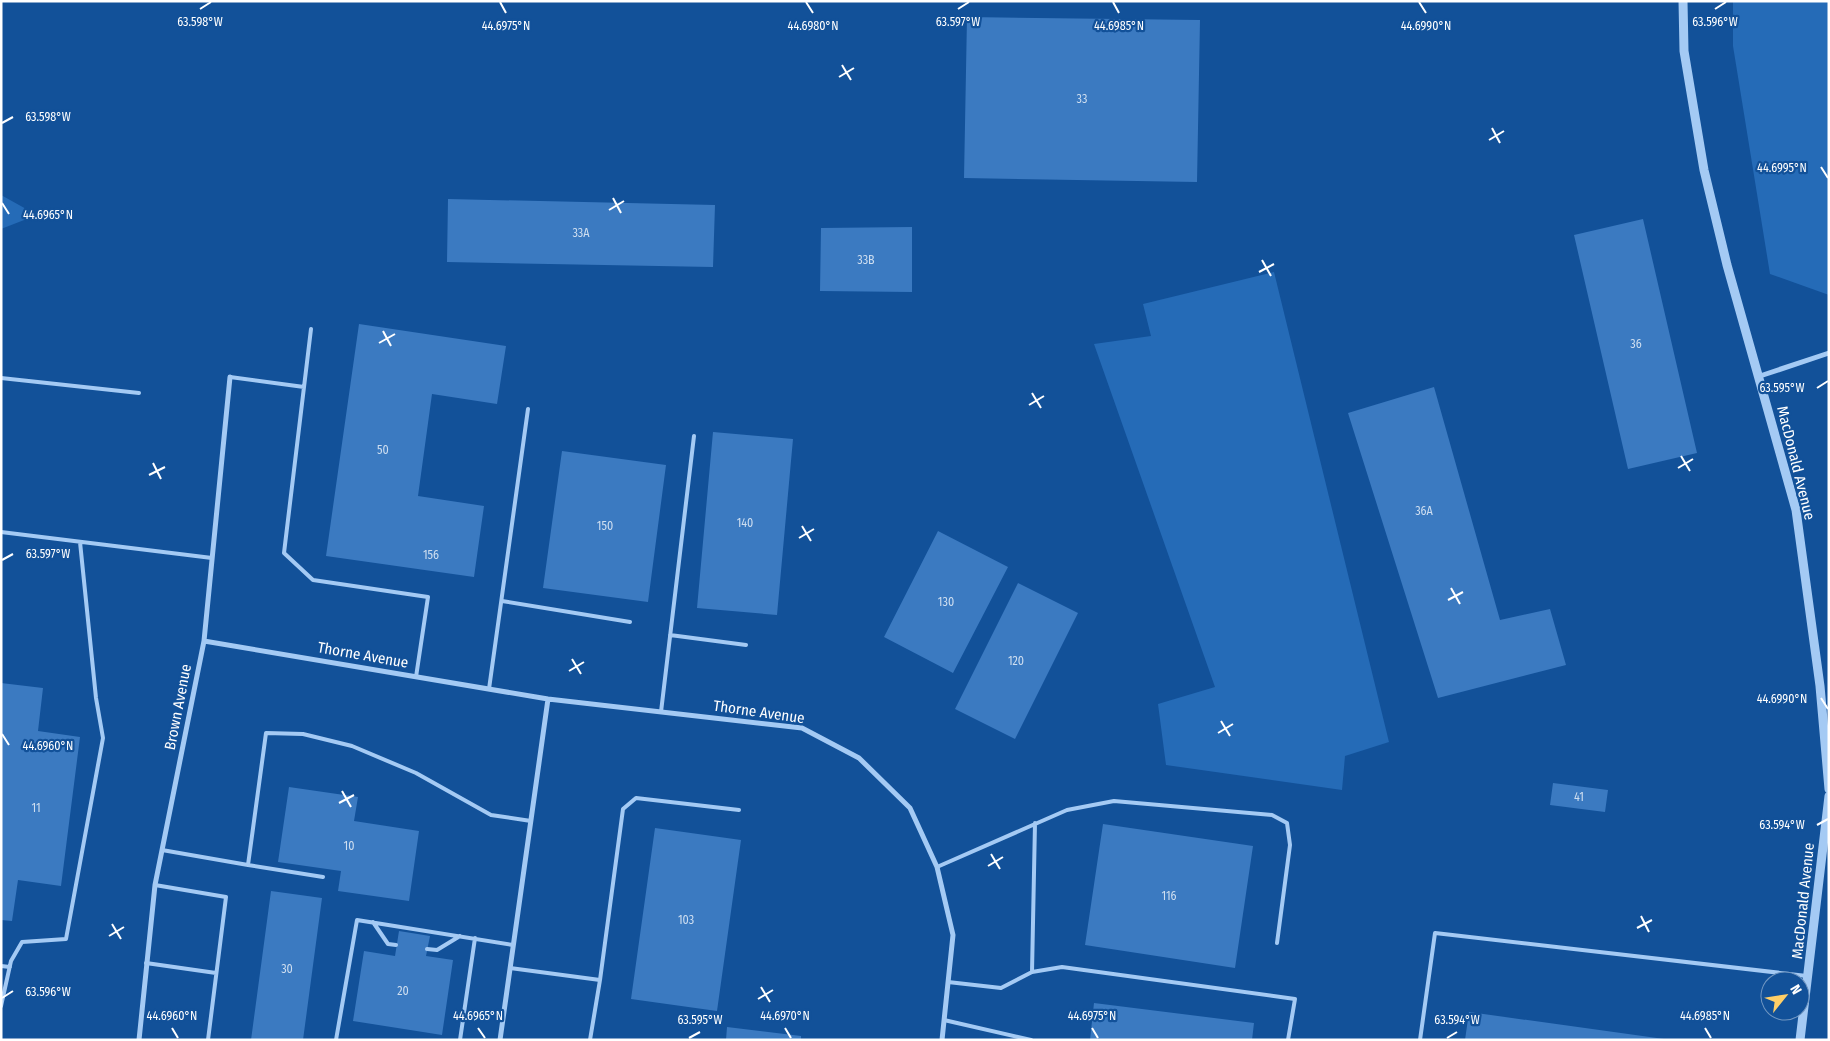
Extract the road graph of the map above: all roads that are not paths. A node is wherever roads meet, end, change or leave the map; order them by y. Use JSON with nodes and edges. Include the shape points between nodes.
{"nodes":[{"id":1,"x":1683,"y":1,"type":"edge"},
{"id":2,"x":311,"y":330,"type":"dead end"},
{"id":3,"x":1829,"y":353,"type":"edge"},
{"id":4,"x":1760,"y":376,"type":"junction"},
{"id":5,"x":230,"y":377,"type":"joint"},
{"id":6,"x":1,"y":378,"type":"edge"},
{"id":7,"x":304,"y":387,"type":"junction"},
{"id":8,"x":139,"y":392,"type":"dead end"},
{"id":9,"x":528,"y":409,"type":"dead end"},
{"id":10,"x":694,"y":436,"type":"dead end"},
{"id":11,"x":1,"y":532,"type":"edge"},
{"id":12,"x":80,"y":542,"type":"junction"},
{"id":13,"x":212,"y":558,"type":"junction"},
{"id":14,"x":502,"y":601,"type":"junction"},
{"id":15,"x":630,"y":622,"type":"dead end"},
{"id":16,"x":670,"y":635,"type":"junction"},
{"id":17,"x":204,"y":641,"type":"junction"},
{"id":18,"x":746,"y":645,"type":"dead end"},
{"id":19,"x":416,"y":677,"type":"junction"},
{"id":20,"x":490,"y":689,"type":"junction"},
{"id":21,"x":548,"y":699,"type":"junction"},
{"id":22,"x":661,"y":712,"type":"junction"},
{"id":23,"x":1829,"y":789,"type":"edge"},
{"id":24,"x":1829,"y":796,"type":"edge"},
{"id":25,"x":739,"y":810,"type":"dead end"},
{"id":26,"x":531,"y":821,"type":"junction"},
{"id":27,"x":1035,"y":823,"type":"junction"},
{"id":28,"x":162,"y":850,"type":"junction"},
{"id":29,"x":248,"y":865,"type":"junction"},
{"id":30,"x":937,"y":867,"type":"junction"},
{"id":31,"x":323,"y":877,"type":"dead end"},
{"id":32,"x":155,"y":885,"type":"junction"},
{"id":33,"x":373,"y":922,"type":"junction"},
{"id":34,"x":460,"y":936,"type":"junction"},
{"id":35,"x":475,"y":938,"type":"junction"},
{"id":36,"x":1277,"y":943,"type":"dead end"},
{"id":37,"x":396,"y":945,"type":"dead end"},
{"id":38,"x":513,"y":945,"type":"junction"},
{"id":39,"x":427,"y":949,"type":"dead end"},
{"id":40,"x":146,"y":963,"type":"junction"},
{"id":41,"x":1,"y":966,"type":"edge"},
{"id":42,"x":10,"y":967,"type":"junction"},
{"id":43,"x":510,"y":968,"type":"junction"},
{"id":44,"x":1766,"y":971,"type":"edge"},
{"id":45,"x":1810,"y":971,"type":"edge"},
{"id":46,"x":1032,"y":972,"type":"junction"},
{"id":47,"x":216,"y":973,"type":"junction"},
{"id":48,"x":600,"y":980,"type":"junction"},
{"id":49,"x":948,"y":982,"type":"junction"},
{"id":50,"x":1,"y":1006,"type":"edge"},
{"id":51,"x":944,"y":1020,"type":"junction"},
{"id":52,"x":1803,"y":1021,"type":"edge"},
{"id":53,"x":139,"y":1040,"type":"edge"},
{"id":54,"x":208,"y":1040,"type":"edge"},
{"id":55,"x":336,"y":1040,"type":"edge"},
{"id":56,"x":460,"y":1040,"type":"edge"},
{"id":57,"x":500,"y":1040,"type":"edge"},
{"id":58,"x":590,"y":1040,"type":"edge"},
{"id":59,"x":942,"y":1040,"type":"edge"},
{"id":60,"x":1031,"y":1040,"type":"edge"},
{"id":61,"x":1288,"y":1040,"type":"edge"},
{"id":62,"x":1420,"y":1040,"type":"edge"},
{"id":63,"x":1800,"y":1040,"type":"edge"}],
"edges":[{"from":1,"to":4,"type":"street","name":"MacDonald Avenue","via":[[1684,52],[1704,170],[1727,265]]},
{"from":2,"to":7,"type":"lane"},
{"from":3,"to":4,"type":"street"},
{"from":4,"to":23,"type":"street","name":"MacDonald Avenue","via":[[1796,510],[1820,686]]},
{"from":5,"to":7,"type":"lane"},
{"from":5,"to":13,"type":"street","name":"Brown Avenue"},
{"from":6,"to":8,"type":"lane"},
{"from":7,"to":19,"type":"lane","via":[[284,553],[313,580],[428,596]]},
{"from":9,"to":14,"type":"lane"},
{"from":10,"to":16,"type":"lane"},
{"from":11,"to":12,"type":"lane"},
{"from":12,"to":13,"type":"lane"},
{"from":12,"to":42,"type":"lane","via":[[103,738],[66,939],[22,942]]},
{"from":13,"to":17,"type":"street","name":"Brown Avenue"},
{"from":14,"to":15,"type":"lane"},
{"from":14,"to":20,"type":"lane"},
{"from":16,"to":18,"type":"lane"},
{"from":16,"to":22,"type":"lane"},
{"from":17,"to":19,"type":"street","name":"Thorne Avenue"},
{"from":17,"to":28,"type":"street","name":"Brown Avenue"},
{"from":19,"to":20,"type":"street","name":"Thorne Avenue"},
{"from":20,"to":21,"type":"street","name":"Thorne Avenue"},
{"from":21,"to":22,"type":"street","name":"Thorne Avenue"},
{"from":21,"to":26,"type":"street"},
{"from":22,"to":30,"type":"street","name":"Thorne Avenue","via":[[802,728],[859,758],[910,808]]},
{"from":24,"to":45,"type":"street","name":"MacDonald Avenue"},
{"from":25,"to":48,"type":"lane","via":[[636,798],[622,809]]},
{"from":26,"to":29,"type":"lane","via":[[491,815],[416,773],[352,746],[303,734],[266,733]]},
{"from":26,"to":38,"type":"street"},
{"from":27,"to":30,"type":"lane"},
{"from":27,"to":36,"type":"lane","via":[[1068,810],[1114,801],[1272,815],[1287,823],[1290,845]]},
{"from":27,"to":46,"type":"lane"},
{"from":28,"to":29,"type":"lane"},
{"from":28,"to":32,"type":"street","name":"Brown Avenue"},
{"from":29,"to":31,"type":"lane"},
{"from":30,"to":49,"type":"street","name":"Thorne Avenue","via":[[953,935]]},
{"from":32,"to":40,"type":"street","name":"Brown Avenue"},
{"from":32,"to":47,"type":"lane","via":[[226,896]]},
{"from":33,"to":34,"type":"lane"},
{"from":33,"to":37,"type":"lane","via":[[388,944]]},
{"from":33,"to":55,"type":"lane","via":[[357,920]]},
{"from":34,"to":35,"type":"lane"},
{"from":34,"to":39,"type":"lane","via":[[437,950]]},
{"from":35,"to":38,"type":"lane"},
{"from":35,"to":56,"type":"lane"},
{"from":38,"to":43,"type":"street"},
{"from":40,"to":47,"type":"lane"},
{"from":40,"to":53,"type":"street","name":"Brown Avenue"},
{"from":41,"to":42,"type":"lane"},
{"from":42,"to":50,"type":"lane"},
{"from":43,"to":48,"type":"lane"},
{"from":43,"to":57,"type":"street"},
{"from":44,"to":62,"type":"lane","via":[[1435,933]]},
{"from":46,"to":49,"type":"lane","via":[[1001,988]]},
{"from":46,"to":61,"type":"lane","via":[[1062,967],[1295,999]]},
{"from":47,"to":54,"type":"lane"},
{"from":48,"to":58,"type":"lane"},
{"from":49,"to":51,"type":"street","name":"Thorne Avenue"},
{"from":51,"to":59,"type":"street","name":"Thorne Avenue"},
{"from":51,"to":60,"type":"lane"},
{"from":52,"to":63,"type":"street","name":"MacDonald Avenue"}]}
